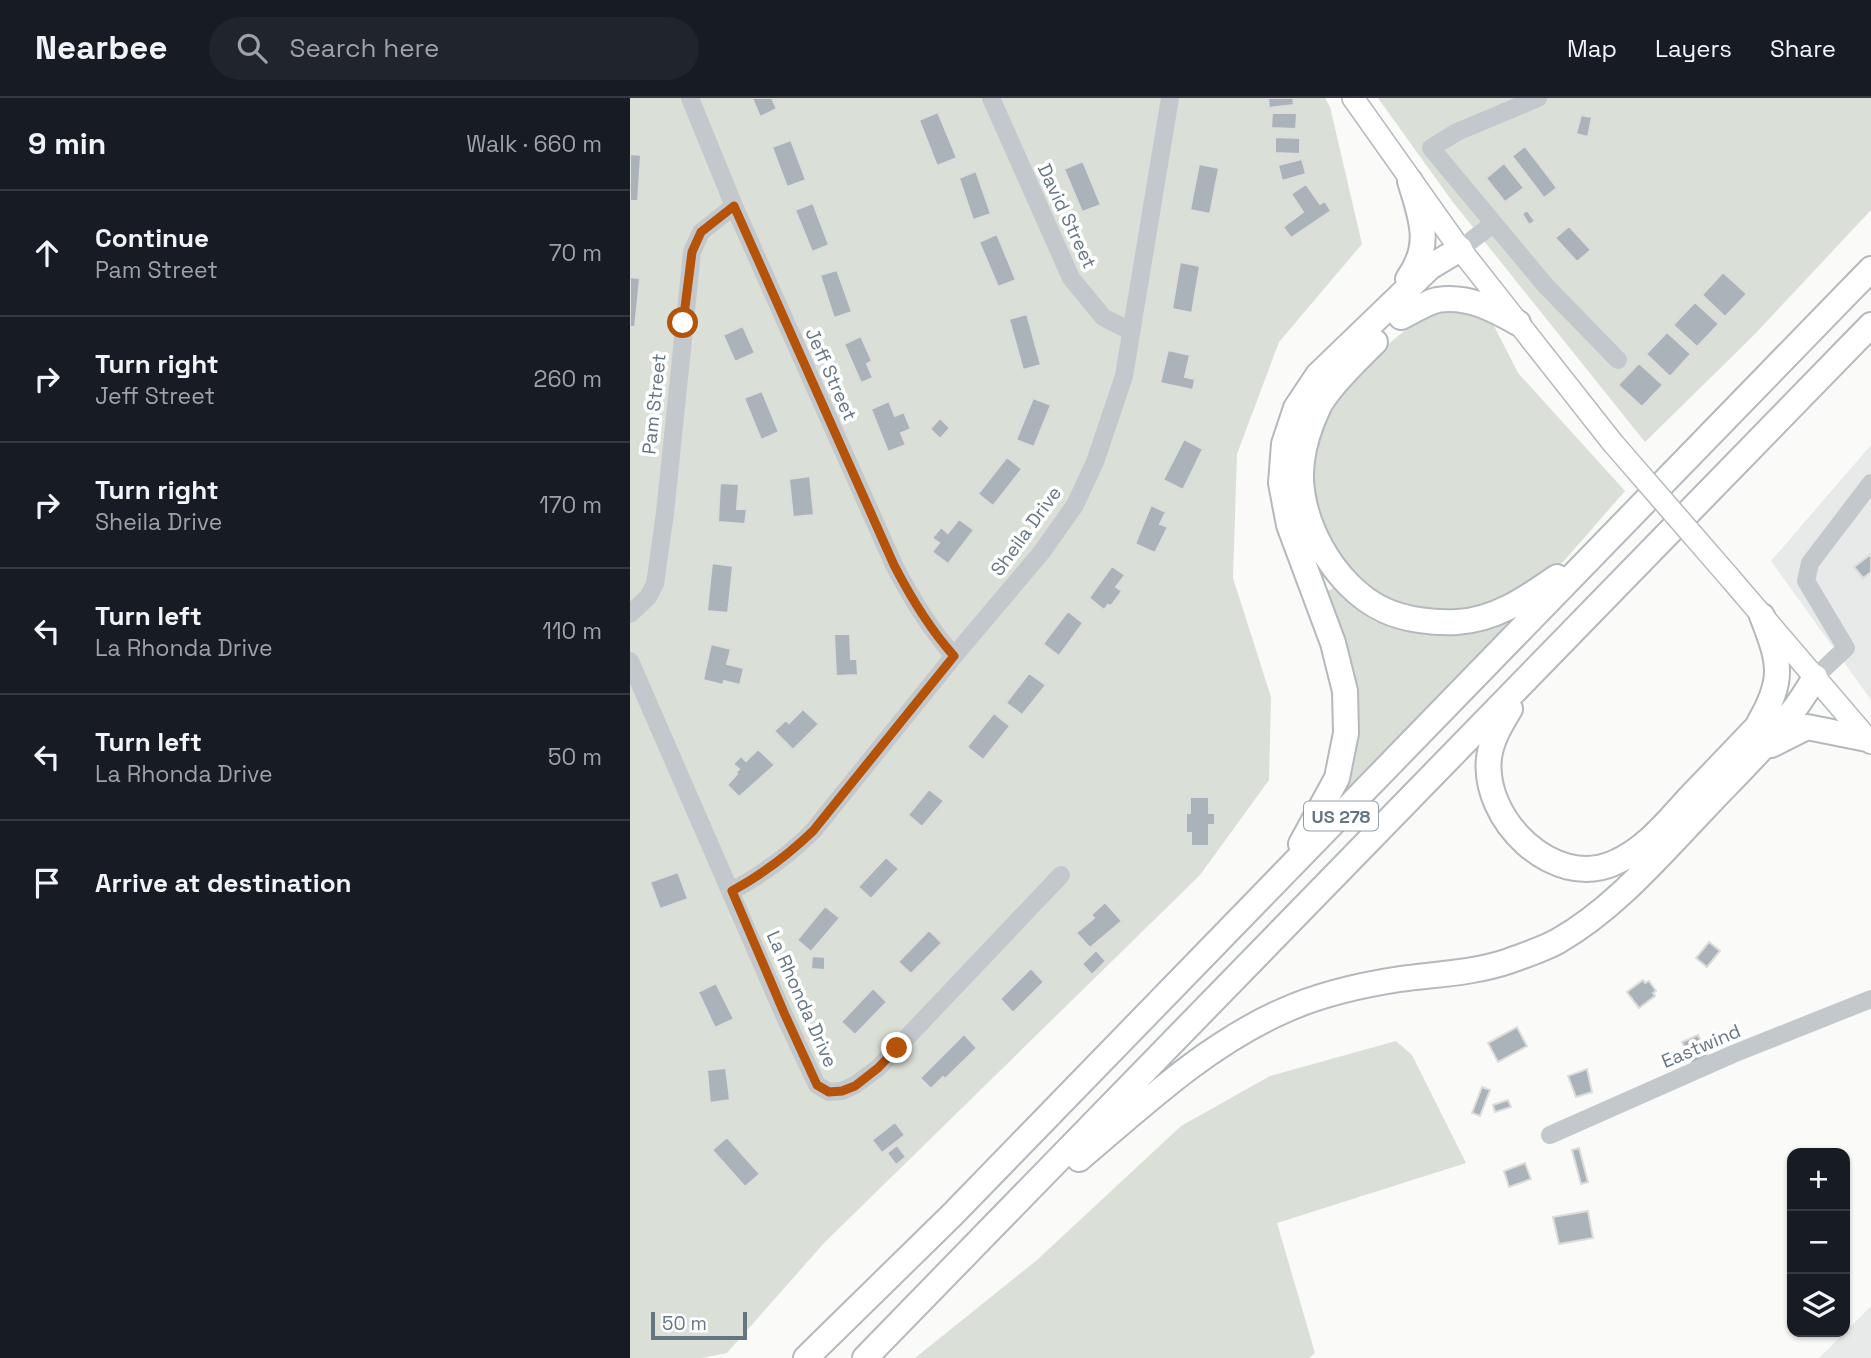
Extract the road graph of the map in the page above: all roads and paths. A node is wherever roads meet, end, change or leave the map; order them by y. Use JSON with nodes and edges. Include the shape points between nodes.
{"nodes":[{"id":1,"x":690,"y":98,"type":"edge"},
{"id":2,"x":991,"y":98,"type":"edge"},
{"id":3,"x":1170,"y":98,"type":"edge"},
{"id":4,"x":1353,"y":98,"type":"edge"},
{"id":5,"x":1538,"y":98,"type":"edge"},
{"id":6,"x":1409,"y":181,"type":"junction"},
{"id":7,"x":734,"y":206,"type":"junction"},
{"id":8,"x":1493,"y":224,"type":"junction"},
{"id":9,"x":1460,"y":249,"type":"junction"},
{"id":10,"x":1871,"y":269,"type":"edge"},
{"id":11,"x":1397,"y":309,"type":"junction"},
{"id":12,"x":1518,"y":323,"type":"junction"},
{"id":13,"x":1871,"y":325,"type":"edge"},
{"id":14,"x":1130,"y":331,"type":"junction"},
{"id":15,"x":1618,"y":360,"type":"dead end"},
{"id":16,"x":1871,"y":483,"type":"edge"},
{"id":17,"x":1605,"y":544,"type":"junction"},
{"id":18,"x":630,"y":614,"type":"edge"},
{"id":19,"x":1762,"y":616,"type":"junction"},
{"id":20,"x":954,"y":656,"type":"junction"},
{"id":21,"x":630,"y":661,"type":"edge"},
{"id":22,"x":1815,"y":677,"type":"junction"},
{"id":23,"x":1527,"y":679,"type":"junction"},
{"id":24,"x":1756,"y":729,"type":"junction"},
{"id":25,"x":1869,"y":741,"type":"edge"},
{"id":26,"x":1751,"y":760,"type":"junction"},
{"id":27,"x":1061,"y":875,"type":"dead end"},
{"id":28,"x":1279,"y":880,"type":"junction"},
{"id":29,"x":732,"y":891,"type":"junction"},
{"id":30,"x":1871,"y":999,"type":"edge"},
{"id":31,"x":1550,"y":1135,"type":"dead end"},
{"id":32,"x":973,"y":1248,"type":"junction"},
{"id":33,"x":806,"y":1358,"type":"edge"},
{"id":34,"x":865,"y":1358,"type":"edge"}],
"edges":[{"from":1,"to":7,"type":"street","name":"Jeff Street"},
{"from":2,"to":14,"type":"street","name":"David Street","via":[[1071,278],[1102,317]]},
{"from":3,"to":14,"type":"street","name":"Sheila Drive"},
{"from":4,"to":6,"type":"main road"},
{"from":5,"to":8,"type":"street","via":[[1430,148]]},
{"from":6,"to":9,"type":"main road"},
{"from":6,"to":11,"type":"highway","via":[[1423,225],[1423,251]]},
{"from":7,"to":18,"type":"street","name":"Pam Street","via":[[701,232],[692,252],[655,584]]},
{"from":7,"to":20,"type":"street","name":"Jeff Street","via":[[894,565],[916,607]]},
{"from":8,"to":9,"type":"street"},
{"from":8,"to":15,"type":"street"},
{"from":9,"to":11,"type":"highway","via":[[1430,267]]},
{"from":9,"to":12,"type":"main road"},
{"from":10,"to":17,"type":"highway","number":"US 278"},
{"from":11,"to":12,"type":"highway","via":[[1436,300],[1463,300],[1489,307]]},
{"from":11,"to":17,"type":"highway","via":[[1321,403],[1301,464],[1303,500],[1316,540],[1353,590],[1384,611],[1417,620],[1458,622],[1523,601]]},
{"from":11,"to":28,"type":"highway","via":[[1318,375],[1296,408],[1284,444],[1282,483],[1289,525],[1333,643],[1345,691],[1346,733],[1337,778]]},
{"from":12,"to":19,"type":"main road","bridge":true,"via":[[1612,442]]},
{"from":13,"to":23,"type":"highway","number":"US 278"},
{"from":14,"to":20,"type":"street","name":"Sheila Drive","via":[[1124,376],[1075,505]]},
{"from":16,"to":22,"type":"street","via":[[1810,563],[1806,581],[1846,648]]},
{"from":17,"to":28,"type":"highway","number":"US 278"},
{"from":19,"to":22,"type":"main road"},
{"from":19,"to":24,"type":"highway","via":[[1774,647],[1779,680]]},
{"from":20,"to":29,"type":"street","name":"Sheila Drive","via":[[813,831],[781,860]]},
{"from":21,"to":29,"type":"street","name":"La Rhonda Drive"},
{"from":22,"to":24,"type":"highway","via":[[1791,691]]},
{"from":22,"to":25,"type":"main road"},
{"from":22,"to":26,"type":"highway","via":[[1800,704]]},
{"from":23,"to":24,"type":"highway","via":[[1497,730],[1489,758],[1492,785],[1501,811],[1516,833],[1536,853],[1558,864],[1584,869],[1612,865],[1633,854]]},
{"from":23,"to":32,"type":"highway","number":"US 278"},
{"from":25,"to":26,"type":"highway","via":[[1807,727]]},
{"from":26,"to":32,"type":"highway","via":[[1646,868],[1599,912],[1558,941],[1458,974],[1344,989],[1284,1010],[1224,1041]]},
{"from":27,"to":29,"type":"street","name":"La Rhonda Drive","via":[[878,1068],[855,1086],[829,1092],[817,1085]]},
{"from":28,"to":33,"type":"highway","number":"US 278","via":[[953,1215]]},
{"from":30,"to":31,"type":"street","name":"Eastwind"},
{"from":32,"to":34,"type":"highway","number":"US 278"}]}
